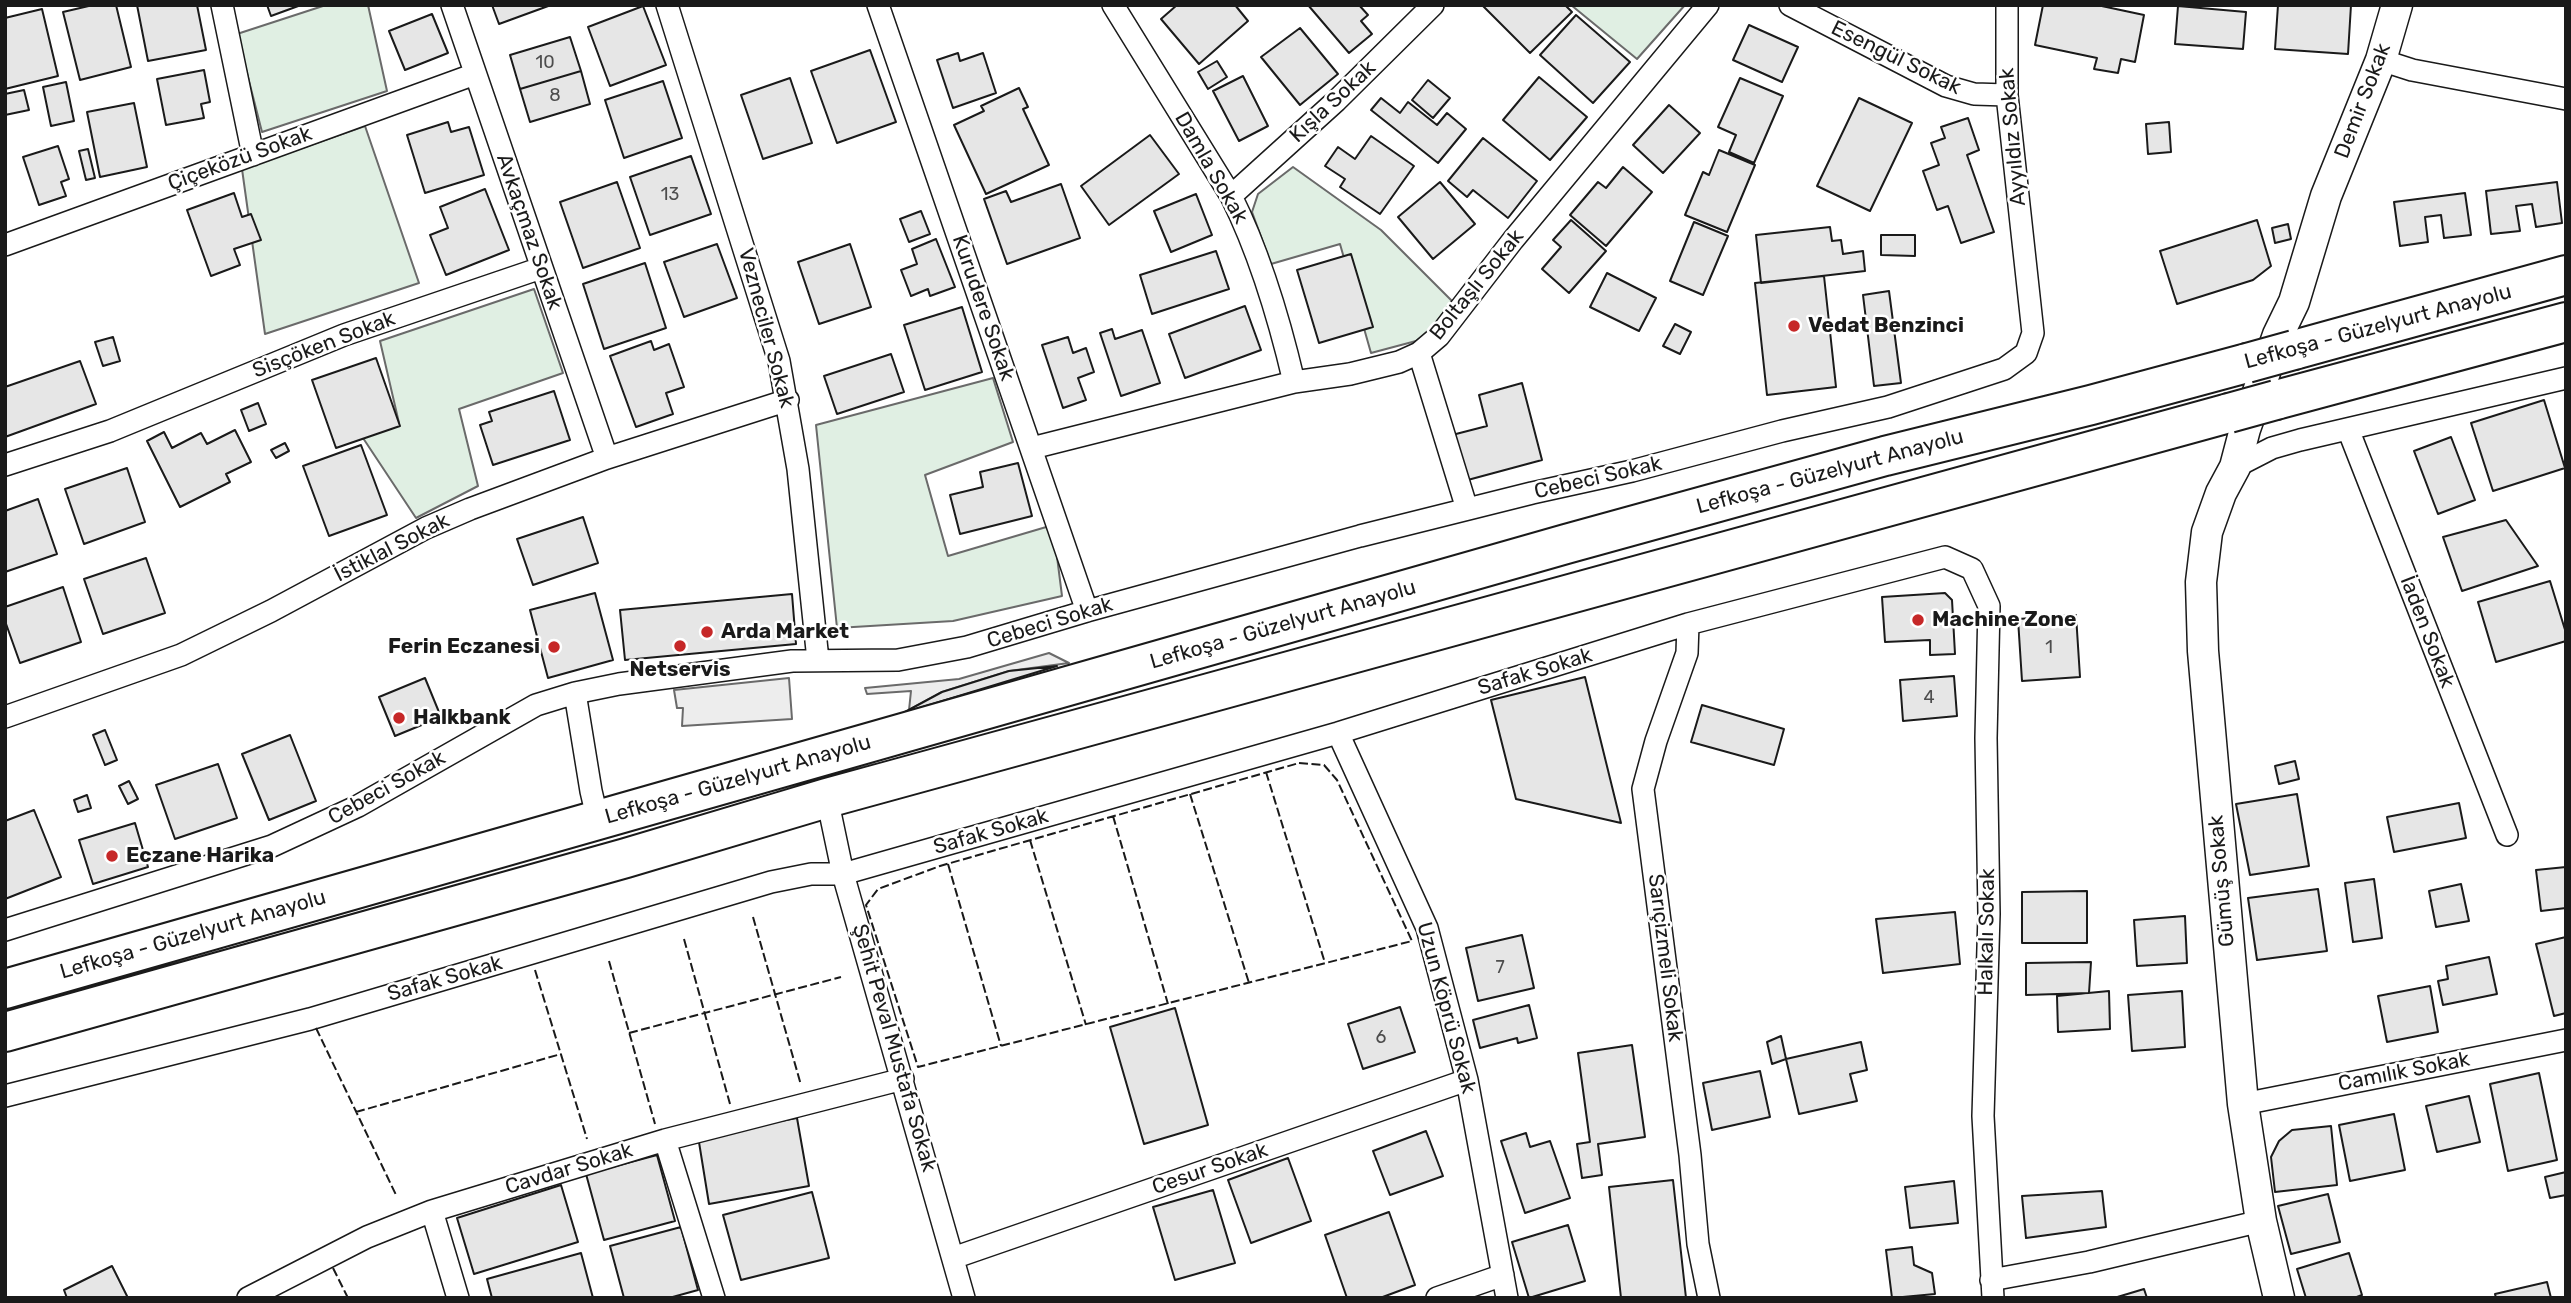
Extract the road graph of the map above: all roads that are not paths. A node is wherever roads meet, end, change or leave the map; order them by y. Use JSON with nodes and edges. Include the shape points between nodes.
{"nodes":[{"id":1,"x":222,"y":5,"type":"edge"},
{"id":2,"x":452,"y":5,"type":"edge"},
{"id":3,"x":667,"y":5,"type":"edge"},
{"id":4,"x":878,"y":5,"type":"edge"},
{"id":5,"x":1433,"y":5,"type":"edge"},
{"id":6,"x":1708,"y":5,"type":"edge"},
{"id":7,"x":1790,"y":5,"type":"edge"},
{"id":8,"x":2007,"y":5,"type":"edge"},
{"id":9,"x":2397,"y":5,"type":"edge"},
{"id":10,"x":1116,"y":7,"type":"edge"},
{"id":11,"x":2381,"y":60,"type":"junction"},
{"id":12,"x":475,"y":74,"type":"junction"},
{"id":13,"x":2007,"y":95,"type":"junction"},
{"id":14,"x":2566,"y":99,"type":"edge"},
{"id":15,"x":253,"y":155,"type":"junction"},
{"id":16,"x":1231,"y":196,"type":"junction"},
{"id":17,"x":5,"y":245,"type":"edge"},
{"id":18,"x":541,"y":268,"type":"junction"},
{"id":19,"x":2026,"y":268,"type":"joint"},
{"id":20,"x":2566,"y":275,"type":"edge"},
{"id":21,"x":2566,"y":321,"type":"edge"},
{"id":22,"x":2286,"y":343,"type":"junction"},
{"id":23,"x":1419,"y":354,"type":"junction"},
{"id":24,"x":2566,"y":378,"type":"edge"},
{"id":25,"x":1294,"y":382,"type":"junction"},
{"id":26,"x":788,"y":400,"type":"junction"},
{"id":27,"x":2237,"y":421,"type":"junction"},
{"id":28,"x":2348,"y":429,"type":"junction"},
{"id":29,"x":1032,"y":448,"type":"junction"},
{"id":30,"x":607,"y":458,"type":"junction"},
{"id":31,"x":5,"y":465,"type":"edge"},
{"id":32,"x":2235,"y":467,"type":"junction"},
{"id":33,"x":1467,"y":509,"type":"junction"},
{"id":34,"x":1972,"y":569,"type":"joint"},
{"id":35,"x":1087,"y":611,"type":"junction"},
{"id":36,"x":1688,"y":624,"type":"junction"},
{"id":37,"x":818,"y":660,"type":"junction"},
{"id":38,"x":575,"y":693,"type":"junction"},
{"id":39,"x":5,"y":718,"type":"edge"},
{"id":40,"x":1338,"y":733,"type":"junction"},
{"id":41,"x":827,"y":798,"type":"junction"},
{"id":42,"x":598,"y":821,"type":"junction"},
{"id":43,"x":2507,"y":835,"type":"dead end"},
{"id":44,"x":843,"y":874,"type":"junction"},
{"id":45,"x":5,"y":930,"type":"edge"},
{"id":46,"x":5,"y":989,"type":"edge"},
{"id":47,"x":5,"y":1032,"type":"edge"},
{"id":48,"x":2566,"y":1040,"type":"edge"},
{"id":49,"x":903,"y":1079,"type":"junction"},
{"id":50,"x":1467,"y":1080,"type":"junction"},
{"id":51,"x":5,"y":1096,"type":"edge"},
{"id":52,"x":2243,"y":1104,"type":"junction"},
{"id":53,"x":665,"y":1140,"type":"junction"},
{"id":54,"x":432,"y":1211,"type":"junction"},
{"id":55,"x":2261,"y":1221,"type":"junction"},
{"id":56,"x":953,"y":1258,"type":"junction"},
{"id":57,"x":1503,"y":1275,"type":"junction"},
{"id":58,"x":1992,"y":1289,"type":"edge"},
{"id":59,"x":248,"y":1298,"type":"edge"},
{"id":60,"x":458,"y":1298,"type":"edge"},
{"id":61,"x":714,"y":1298,"type":"edge"},
{"id":62,"x":964,"y":1298,"type":"edge"},
{"id":63,"x":1437,"y":1298,"type":"edge"},
{"id":64,"x":1507,"y":1298,"type":"edge"},
{"id":65,"x":1709,"y":1298,"type":"edge"},
{"id":66,"x":2279,"y":1298,"type":"edge"}],
"edges":[{"from":1,"to":15,"type":"street"},
{"from":2,"to":12,"type":"street","name":"Avkaçmaz Sokak"},
{"from":3,"to":26,"type":"street","name":"Vezneciler Sokak"},
{"from":4,"to":29,"type":"street","name":"Kurudere Sokak"},
{"from":5,"to":16,"type":"street","name":"Kışla Sokak"},
{"from":6,"to":23,"type":"street","name":"Boltaşlı Sokak","via":[[1439,336]]},
{"from":7,"to":13,"type":"street","name":"Esengül Sokak","via":[[1946,86],[1974,94]]},
{"from":8,"to":13,"type":"street","name":"Ayyıldız Sokak"},
{"from":9,"to":11,"type":"street","name":"Demir Sokak"},
{"from":10,"to":16,"type":"street","name":"Damla Sokak"},
{"from":11,"to":14,"type":"street"},
{"from":11,"to":22,"type":"street","name":"Demir Sokak","via":[[2326,196]]},
{"from":12,"to":15,"type":"street","name":"Çiçeközü Sokak"},
{"from":12,"to":18,"type":"street","name":"Avkaçmaz Sokak"},
{"from":13,"to":19,"type":"street","name":"Ayyıldız Sokak"},
{"from":15,"to":17,"type":"street","name":"Çiçeközü Sokak"},
{"from":16,"to":25,"type":"street","name":"Damla Sokak","via":[[1264,275]]},
{"from":18,"to":30,"type":"street","name":"Avkaçmaz Sokak"},
{"from":18,"to":31,"type":"street","name":"Sisçöken Sokak","via":[[344,335],[110,431]]},
{"from":19,"to":33,"type":"street","name":"Cebeci Sokak","via":[[2033,333],[2025,353],[2004,369],[1888,407]]},
{"from":20,"to":22,"type":"highway","name":"Lefkoşa - Güzelyurt Anayolu"},
{"from":21,"to":27,"type":"highway","name":"Lefkoşa - Güzelyurt Anayolu","bridge":true,"via":[[2276,400]]},
{"from":22,"to":27,"type":"street","name":"Gümüş Sokak"},
{"from":22,"to":42,"type":"highway","name":"Lefkoşa - Güzelyurt Anayolu","bridge":true,"via":[[2247,363],[1566,544]]},
{"from":23,"to":25,"type":"street","name":"Boltaşlı Sokak","via":[[1350,374]]},
{"from":23,"to":33,"type":"street"},
{"from":24,"to":28,"type":"street"},
{"from":25,"to":29,"type":"street","name":"Boltaşlı Sokak"},
{"from":26,"to":30,"type":"street","name":"İstiklal Sokak"},
{"from":26,"to":37,"type":"street","name":"Vezneciler Sokak"},
{"from":27,"to":32,"type":"street","name":"Gümüş Sokak"},
{"from":27,"to":41,"type":"highway","name":"Lefkoşa - Güzelyurt Anayolu"},
{"from":28,"to":32,"type":"street","via":[[2272,448]]},
{"from":28,"to":43,"type":"street","name":"İaden Sokak"},
{"from":29,"to":35,"type":"street","name":"Kurudere Sokak"},
{"from":30,"to":39,"type":"street","name":"İstiklal Sokak","via":[[426,528],[181,655]]},
{"from":32,"to":52,"type":"street","name":"Gümüş Sokak","via":[[2207,532],[2201,582],[2203,651]]},
{"from":33,"to":35,"type":"street","name":"Cebeci Sokak"},
{"from":34,"to":36,"type":"street","name":"Safak Sokak","via":[[1945,557]]},
{"from":34,"to":58,"type":"street","name":"Halkalı Sokak","via":[[1989,606],[1989,914],[1983,1116]]},
{"from":35,"to":37,"type":"street","name":"Cebeci Sokak","via":[[933,655]]},
{"from":36,"to":40,"type":"street","name":"Safak Sokak"},
{"from":36,"to":65,"type":"street","name":"Sarıçizmeli Sokak","via":[[1687,653],[1643,789],[1698,1244]]},
{"from":37,"to":38,"type":"street","name":"Cebeci Sokak"},
{"from":38,"to":42,"type":"street"},
{"from":38,"to":45,"type":"street","name":"Cebeci Sokak","via":[[536,705],[358,806],[272,846]]},
{"from":40,"to":44,"type":"street","name":"Safak Sokak"},
{"from":40,"to":50,"type":"street","name":"Uzun Köprü Sokak","via":[[1427,928]]},
{"from":41,"to":44,"type":"street","name":"Şehit Peval Mustafa Sokak"},
{"from":41,"to":47,"type":"highway","name":"Lefkoşa - Güzelyurt Anayolu"},
{"from":42,"to":46,"type":"highway","name":"Lefkoşa - Güzelyurt Anayolu"},
{"from":44,"to":49,"type":"street","name":"Şehit Peval Mustafa Sokak"},
{"from":44,"to":51,"type":"street","name":"Safak Sokak","via":[[811,874],[771,882],[310,1019]]},
{"from":48,"to":52,"type":"street","name":"Camılık Sokak"},
{"from":49,"to":53,"type":"street","name":"Cavdar Sokak"},
{"from":49,"to":56,"type":"street","name":"Şehit Peval Mustafa Sokak"},
{"from":50,"to":56,"type":"street","name":"Cesur Sokak"},
{"from":50,"to":57,"type":"street","name":"Uzun Köprü Sokak"},
{"from":52,"to":55,"type":"street","name":"Gümüş Sokak"},
{"from":53,"to":54,"type":"street","name":"Cavdar Sokak"},
{"from":53,"to":61,"type":"street"},
{"from":54,"to":59,"type":"street","name":"Cavdar Sokak","via":[[368,1237]]},
{"from":54,"to":60,"type":"street"},
{"from":55,"to":58,"type":"street"},
{"from":55,"to":66,"type":"street","name":"Gümüş Sokak"},
{"from":56,"to":62,"type":"street","name":"Şehit Peval Mustafa Sokak"},
{"from":57,"to":63,"type":"street"},
{"from":57,"to":64,"type":"street","name":"Uzun Köprü Sokak"}]}
